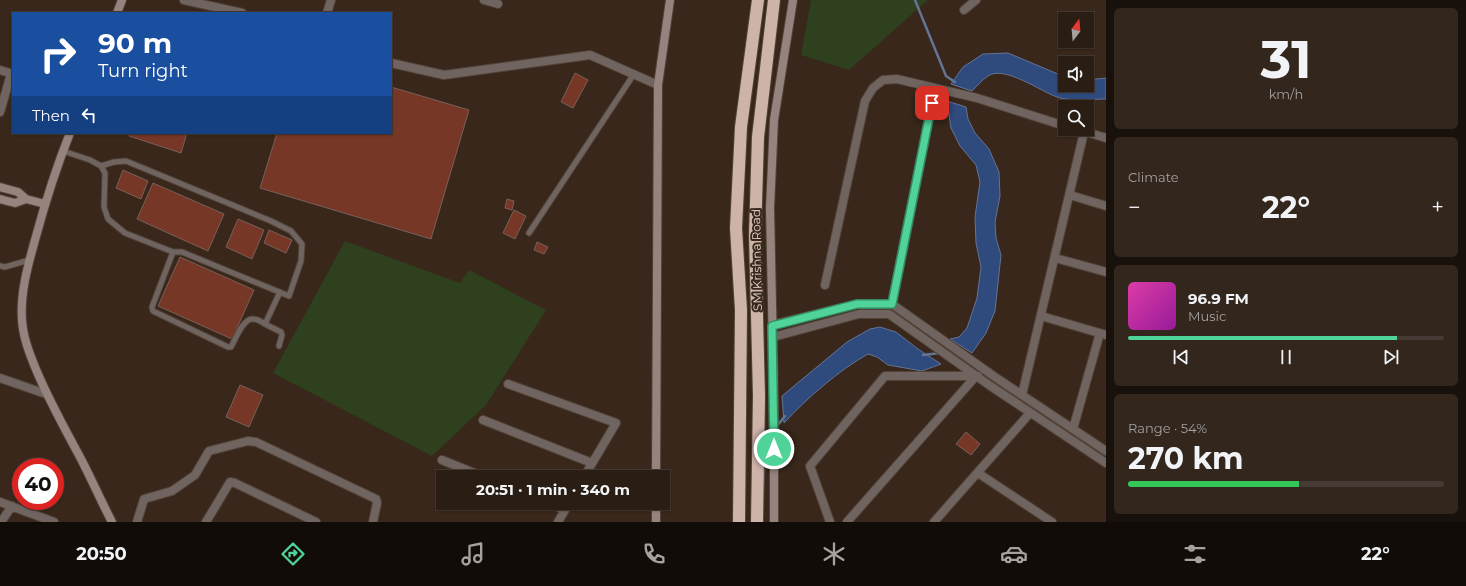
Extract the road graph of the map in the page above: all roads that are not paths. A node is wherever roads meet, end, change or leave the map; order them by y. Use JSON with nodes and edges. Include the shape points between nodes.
{"nodes":[{"id":1,"x":122,"y":0,"type":"edge"},
{"id":2,"x":184,"y":0,"type":"edge"},
{"id":3,"x":331,"y":0,"type":"edge"},
{"id":4,"x":484,"y":0,"type":"edge"},
{"id":5,"x":670,"y":0,"type":"edge"},
{"id":6,"x":774,"y":0,"type":"edge"},
{"id":7,"x":793,"y":0,"type":"edge"},
{"id":8,"x":976,"y":0,"type":"edge"},
{"id":9,"x":498,"y":4,"type":"dead end"},
{"id":10,"x":757,"y":5,"type":"edge"},
{"id":11,"x":964,"y":10,"type":"dead end"},
{"id":12,"x":117,"y":12,"type":"edge"},
{"id":13,"x":238,"y":12,"type":"edge"},
{"id":14,"x":327,"y":12,"type":"edge"},
{"id":15,"x":392,"y":63,"type":"edge"},
{"id":16,"x":0,"y":70,"type":"edge"},
{"id":17,"x":12,"y":74,"type":"edge"},
{"id":18,"x":634,"y":74,"type":"junction"},
{"id":19,"x":658,"y":85,"type":"junction"},
{"id":20,"x":935,"y":88,"type":"junction"},
{"id":21,"x":0,"y":112,"type":"edge"},
{"id":22,"x":1058,"y":124,"type":"edge"},
{"id":23,"x":70,"y":134,"type":"edge"},
{"id":24,"x":1094,"y":134,"type":"edge"},
{"id":25,"x":1079,"y":136,"type":"edge"},
{"id":26,"x":1106,"y":138,"type":"edge"},
{"id":27,"x":63,"y":151,"type":"junction"},
{"id":28,"x":101,"y":166,"type":"junction"},
{"id":29,"x":0,"y":187,"type":"edge"},
{"id":30,"x":1070,"y":195,"type":"junction"},
{"id":31,"x":0,"y":198,"type":"edge"},
{"id":32,"x":26,"y":199,"type":"junction"},
{"id":33,"x":44,"y":204,"type":"junction"},
{"id":34,"x":1106,"y":206,"type":"edge"},
{"id":35,"x":529,"y":233,"type":"dead end"},
{"id":36,"x":172,"y":252,"type":"junction"},
{"id":37,"x":1055,"y":258,"type":"junction"},
{"id":38,"x":29,"y":260,"type":"junction"},
{"id":39,"x":0,"y":266,"type":"edge"},
{"id":40,"x":1106,"y":272,"type":"edge"},
{"id":41,"x":825,"y":285,"type":"dead end"},
{"id":42,"x":280,"y":292,"type":"junction"},
{"id":43,"x":892,"y":304,"type":"junction"},
{"id":44,"x":1041,"y":316,"type":"junction"},
{"id":45,"x":265,"y":324,"type":"junction"},
{"id":46,"x":772,"y":326,"type":"junction"},
{"id":47,"x":1103,"y":334,"type":"edge"},
{"id":48,"x":773,"y":337,"type":"junction"},
{"id":49,"x":279,"y":346,"type":"dead end"},
{"id":50,"x":976,"y":376,"type":"junction"},
{"id":51,"x":995,"y":377,"type":"junction"},
{"id":52,"x":0,"y":378,"type":"edge"},
{"id":53,"x":508,"y":384,"type":"dead end"},
{"id":54,"x":46,"y":394,"type":"junction"},
{"id":55,"x":1022,"y":395,"type":"junction"},
{"id":56,"x":1030,"y":413,"type":"junction"},
{"id":57,"x":483,"y":420,"type":"dead end"},
{"id":58,"x":1073,"y":429,"type":"junction"},
{"id":59,"x":1106,"y":451,"type":"edge"},
{"id":60,"x":442,"y":460,"type":"dead end"},
{"id":61,"x":592,"y":463,"type":"junction"},
{"id":62,"x":1106,"y":463,"type":"edge"},
{"id":63,"x":467,"y":470,"type":"edge"},
{"id":64,"x":588,"y":470,"type":"edge"},
{"id":65,"x":656,"y":470,"type":"edge"},
{"id":66,"x":978,"y":473,"type":"junction"},
{"id":67,"x":0,"y":502,"type":"edge"},
{"id":68,"x":12,"y":506,"type":"joint"},
{"id":69,"x":22,"y":510,"type":"edge"},
{"id":70,"x":565,"y":510,"type":"edge"},
{"id":71,"x":656,"y":510,"type":"edge"},
{"id":72,"x":1,"y":522,"type":"edge"},
{"id":73,"x":54,"y":522,"type":"edge"},
{"id":74,"x":112,"y":522,"type":"edge"},
{"id":75,"x":137,"y":522,"type":"edge"},
{"id":76,"x":206,"y":522,"type":"edge"},
{"id":77,"x":316,"y":522,"type":"edge"},
{"id":78,"x":373,"y":522,"type":"edge"},
{"id":79,"x":558,"y":522,"type":"edge"},
{"id":80,"x":656,"y":522,"type":"edge"},
{"id":81,"x":739,"y":522,"type":"edge"},
{"id":82,"x":757,"y":522,"type":"edge"},
{"id":83,"x":774,"y":522,"type":"edge"},
{"id":84,"x":830,"y":522,"type":"edge"},
{"id":85,"x":847,"y":522,"type":"edge"},
{"id":86,"x":934,"y":522,"type":"edge"},
{"id":87,"x":1052,"y":522,"type":"edge"}],
"edges":[{"from":1,"to":12,"type":"street"},
{"from":2,"to":13,"type":"street"},
{"from":3,"to":14,"type":"street"},
{"from":4,"to":9,"type":"street"},
{"from":5,"to":19,"type":"street"},
{"from":6,"to":82,"type":"highway","name":"SM Krishna Road","via":[[758,137],[755,235],[759,396]]},
{"from":7,"to":46,"type":"street","name":"SM Krishna Road","via":[[774,120],[770,208]]},
{"from":8,"to":11,"type":"street"},
{"from":10,"to":81,"type":"highway","name":"SM Krishna Road","via":[[741,127],[736,228],[741,310]]},
{"from":15,"to":18,"type":"street","via":[[444,75],[590,55]]},
{"from":16,"to":17,"type":"street"},
{"from":17,"to":21,"type":"street"},
{"from":18,"to":19,"type":"street"},
{"from":18,"to":35,"type":"lane"},
{"from":19,"to":65,"type":"street"},
{"from":20,"to":22,"type":"street","via":[[977,98]]},
{"from":20,"to":41,"type":"street","via":[[897,79],[883,80],[873,88],[864,101]]},
{"from":20,"to":43,"type":"street"},
{"from":23,"to":27,"type":"street"},
{"from":24,"to":26,"type":"street"},
{"from":25,"to":30,"type":"street"},
{"from":27,"to":28,"type":"lane"},
{"from":27,"to":33,"type":"street"},
{"from":28,"to":36,"type":"lane","via":[[105,173],[104,207],[108,219],[125,233]]},
{"from":28,"to":42,"type":"lane","via":[[126,161],[291,231],[302,244],[301,261],[289,296]]},
{"from":29,"to":32,"type":"street","via":[[18,192]]},
{"from":30,"to":34,"type":"street"},
{"from":30,"to":37,"type":"street"},
{"from":31,"to":32,"type":"street","via":[[15,203]]},
{"from":32,"to":33,"type":"street"},
{"from":33,"to":38,"type":"street"},
{"from":36,"to":42,"type":"lane","via":[[182,252]]},
{"from":36,"to":45,"type":"lane","via":[[153,311],[228,347],[232,347],[247,320],[253,319]]},
{"from":37,"to":40,"type":"street"},
{"from":37,"to":44,"type":"street"},
{"from":38,"to":39,"type":"lane"},
{"from":38,"to":54,"type":"street","via":[[23,295],[24,338]]},
{"from":42,"to":45,"type":"lane"},
{"from":43,"to":46,"type":"street","via":[[857,304]]},
{"from":43,"to":51,"type":"street"},
{"from":44,"to":47,"type":"street"},
{"from":44,"to":55,"type":"street"},
{"from":45,"to":49,"type":"lane","via":[[281,332]]},
{"from":46,"to":48,"type":"street","name":"SM Krishna Road"},
{"from":47,"to":58,"type":"street"},
{"from":48,"to":50,"type":"street","via":[[859,314],[889,314]]},
{"from":48,"to":83,"type":"street","name":"SM Krishna Road"},
{"from":50,"to":51,"type":"street"},
{"from":50,"to":56,"type":"street"},
{"from":50,"to":84,"type":"street","via":[[885,376],[810,466]]},
{"from":50,"to":85,"type":"street"},
{"from":51,"to":55,"type":"street"},
{"from":52,"to":54,"type":"street"},
{"from":53,"to":61,"type":"street","via":[[616,423]]},
{"from":54,"to":74,"type":"street"},
{"from":55,"to":58,"type":"street"},
{"from":56,"to":62,"type":"street"},
{"from":56,"to":66,"type":"street"},
{"from":57,"to":61,"type":"street"},
{"from":58,"to":59,"type":"street"},
{"from":60,"to":63,"type":"street"},
{"from":61,"to":64,"type":"street"},
{"from":66,"to":86,"type":"street"},
{"from":66,"to":87,"type":"street"},
{"from":67,"to":68,"type":"street"},
{"from":68,"to":72,"type":"street"},
{"from":69,"to":73,"type":"street"},
{"from":70,"to":79,"type":"street"},
{"from":71,"to":80,"type":"street"},
{"from":75,"to":78,"type":"street","via":[[144,499],[172,491],[195,475],[209,451],[251,441],[376,498]]},
{"from":76,"to":77,"type":"street","via":[[228,483],[233,482]]}]}
